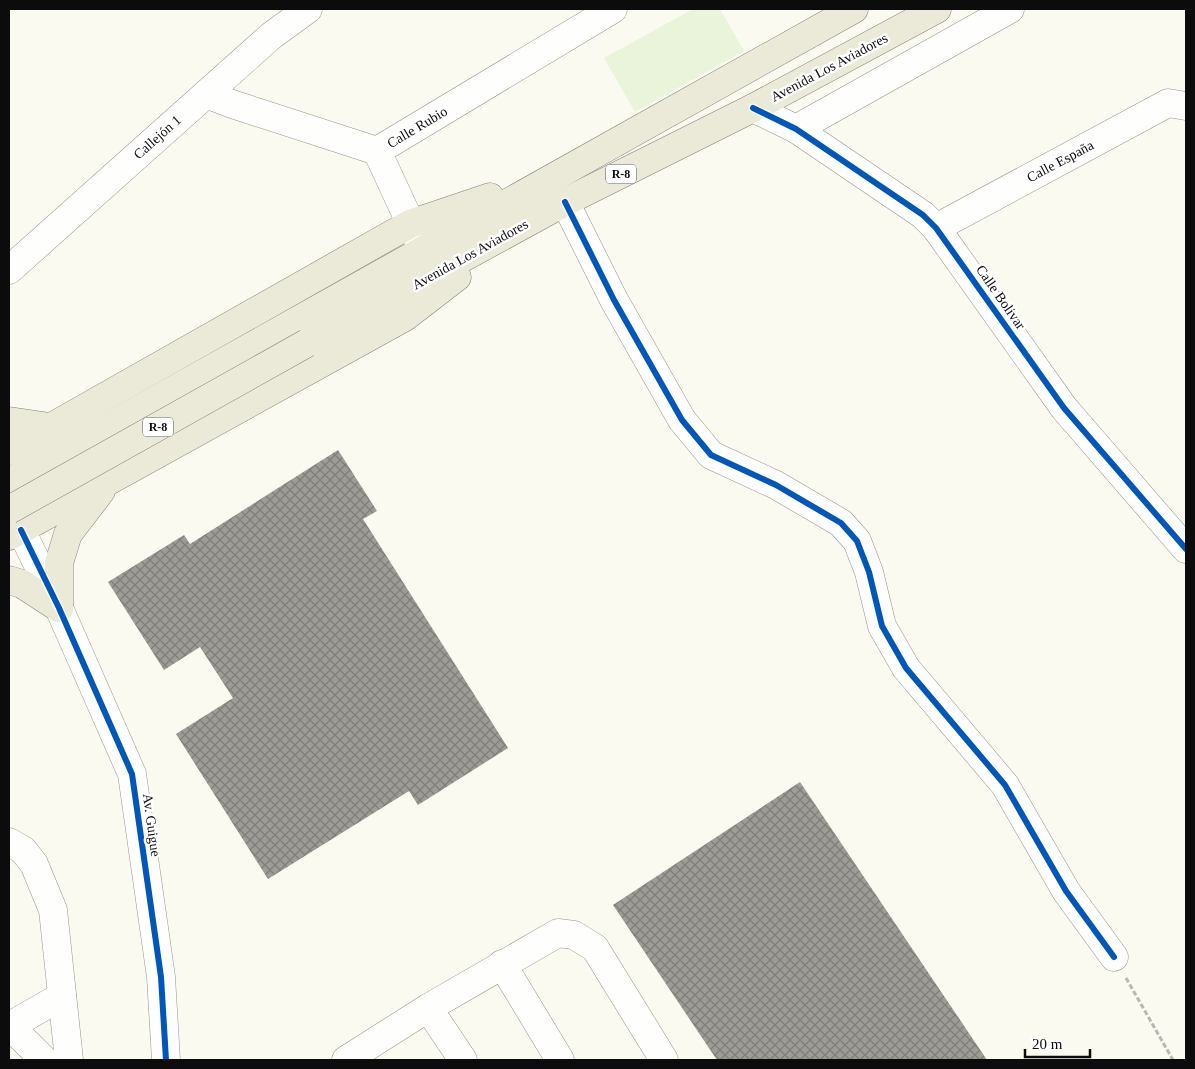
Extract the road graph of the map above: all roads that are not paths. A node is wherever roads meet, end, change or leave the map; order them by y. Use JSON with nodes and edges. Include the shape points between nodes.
{"nodes":[{"id":1,"x":308,"y":9,"type":"edge"},
{"id":2,"x":613,"y":9,"type":"edge"},
{"id":3,"x":854,"y":9,"type":"edge"},
{"id":4,"x":937,"y":9,"type":"edge"},
{"id":5,"x":1010,"y":9,"type":"edge"},
{"id":6,"x":206,"y":94,"type":"junction"},
{"id":7,"x":1186,"y":106,"type":"edge"},
{"id":8,"x":753,"y":108,"type":"junction"},
{"id":9,"x":796,"y":129,"type":"junction"},
{"id":10,"x":377,"y":151,"type":"junction"},
{"id":11,"x":551,"y":177,"type":"junction"},
{"id":12,"x":565,"y":202,"type":"junction"},
{"id":13,"x":410,"y":224,"type":"junction"},
{"id":14,"x":519,"y":227,"type":"junction"},
{"id":15,"x":936,"y":228,"type":"junction"},
{"id":16,"x":423,"y":250,"type":"junction"},
{"id":17,"x":9,"y":270,"type":"edge"},
{"id":18,"x":301,"y":332,"type":"junction"},
{"id":19,"x":9,"y":421,"type":"edge"},
{"id":20,"x":50,"y":428,"type":"junction"},
{"id":21,"x":9,"y":451,"type":"edge"},
{"id":22,"x":110,"y":480,"type":"junction"},
{"id":23,"x":9,"y":482,"type":"edge"},
{"id":24,"x":11,"y":527,"type":"edge"},
{"id":25,"x":1186,"y":549,"type":"edge"},
{"id":26,"x":9,"y":580,"type":"edge"},
{"id":27,"x":60,"y":608,"type":"junction"},
{"id":28,"x":9,"y":842,"type":"edge"},
{"id":29,"x":1114,"y":957,"type":"road end"},
{"id":30,"x":502,"y":964,"type":"junction"},
{"id":31,"x":62,"y":996,"type":"junction"},
{"id":32,"x":428,"y":1008,"type":"junction"},
{"id":33,"x":9,"y":1025,"type":"edge"},
{"id":34,"x":44,"y":1060,"type":"edge"},
{"id":35,"x":68,"y":1060,"type":"edge"},
{"id":36,"x":166,"y":1060,"type":"edge"},
{"id":37,"x":346,"y":1060,"type":"edge"},
{"id":38,"x":463,"y":1060,"type":"edge"},
{"id":39,"x":560,"y":1060,"type":"edge"},
{"id":40,"x":664,"y":1060,"type":"edge"}],
"edges":[{"from":1,"to":6,"type":"street","name":"Callejón 1","via":[[271,36]]},
{"from":2,"to":10,"type":"street","name":"Calle Rubio"},
{"from":3,"to":11,"type":"main road","name":"Avenida Los Aviadores","number":"R-8"},
{"from":4,"to":8,"type":"main road","name":"Avenida Los Aviadores","number":"R-8"},
{"from":5,"to":9,"type":"street"},
{"from":6,"to":10,"type":"street","name":"Calle Rubio"},
{"from":6,"to":17,"type":"street","name":"Callejón 1"},
{"from":7,"to":15,"type":"street","name":"Calle España","via":[[1168,103]]},
{"from":8,"to":9,"type":"street","name":"Calle Bolivar"},
{"from":8,"to":12,"type":"main road","name":"Avenida Los Aviadores","number":"R-8"},
{"from":9,"to":15,"type":"street","name":"Calle Bolivar","via":[[923,214]]},
{"from":10,"to":13,"type":"street"},
{"from":11,"to":13,"type":"main road"},
{"from":11,"to":16,"type":"main road","name":"Avenida Los Aviadores","number":"R-8"},
{"from":12,"to":14,"type":"main road","name":"Avenida Los Aviadores","number":"R-8"},
{"from":12,"to":29,"type":"street","via":[[614,300],[682,420],[711,456],[776,486],[841,523],[857,540],[869,572],[882,626],[906,668],[1005,785],[1066,891]]},
{"from":13,"to":16,"type":"street"},
{"from":13,"to":20,"type":"main road"},
{"from":14,"to":18,"type":"main road","name":"Avenida Los Aviadores","number":"R-8"},
{"from":14,"to":22,"type":"main road","number":"R-8","via":[[405,317]]},
{"from":15,"to":25,"type":"street","name":"Calle Bolivar","via":[[1064,408]]},
{"from":16,"to":18,"type":"main road","name":"Avenida Los Aviadores","number":"R-8"},
{"from":18,"to":23,"type":"main road","name":"Avenida Los Aviadores","number":"R-8"},
{"from":18,"to":24,"type":"main road","name":"Avenida Los Aviadores","number":"R-8","bridge":true},
{"from":19,"to":20,"type":"main road"},
{"from":20,"to":21,"type":"main road"},
{"from":22,"to":24,"type":"main road","number":"R-8"},
{"from":22,"to":27,"type":"main road","via":[[68,534],[59,563]]},
{"from":24,"to":27,"type":"street","name":"Av. Guigue"},
{"from":26,"to":27,"type":"main road","via":[[22,584]]},
{"from":27,"to":36,"type":"street","name":"Av. Guigue","via":[[132,774],[161,977]]},
{"from":28,"to":31,"type":"street","via":[[23,850],[34,864],[54,910]]},
{"from":30,"to":32,"type":"street"},
{"from":30,"to":39,"type":"street"},
{"from":30,"to":40,"type":"street","via":[[558,933],[574,935],[595,948]]},
{"from":31,"to":33,"type":"street"},
{"from":31,"to":35,"type":"street"},
{"from":32,"to":37,"type":"street"},
{"from":32,"to":38,"type":"street"},
{"from":33,"to":34,"type":"street"}]}
